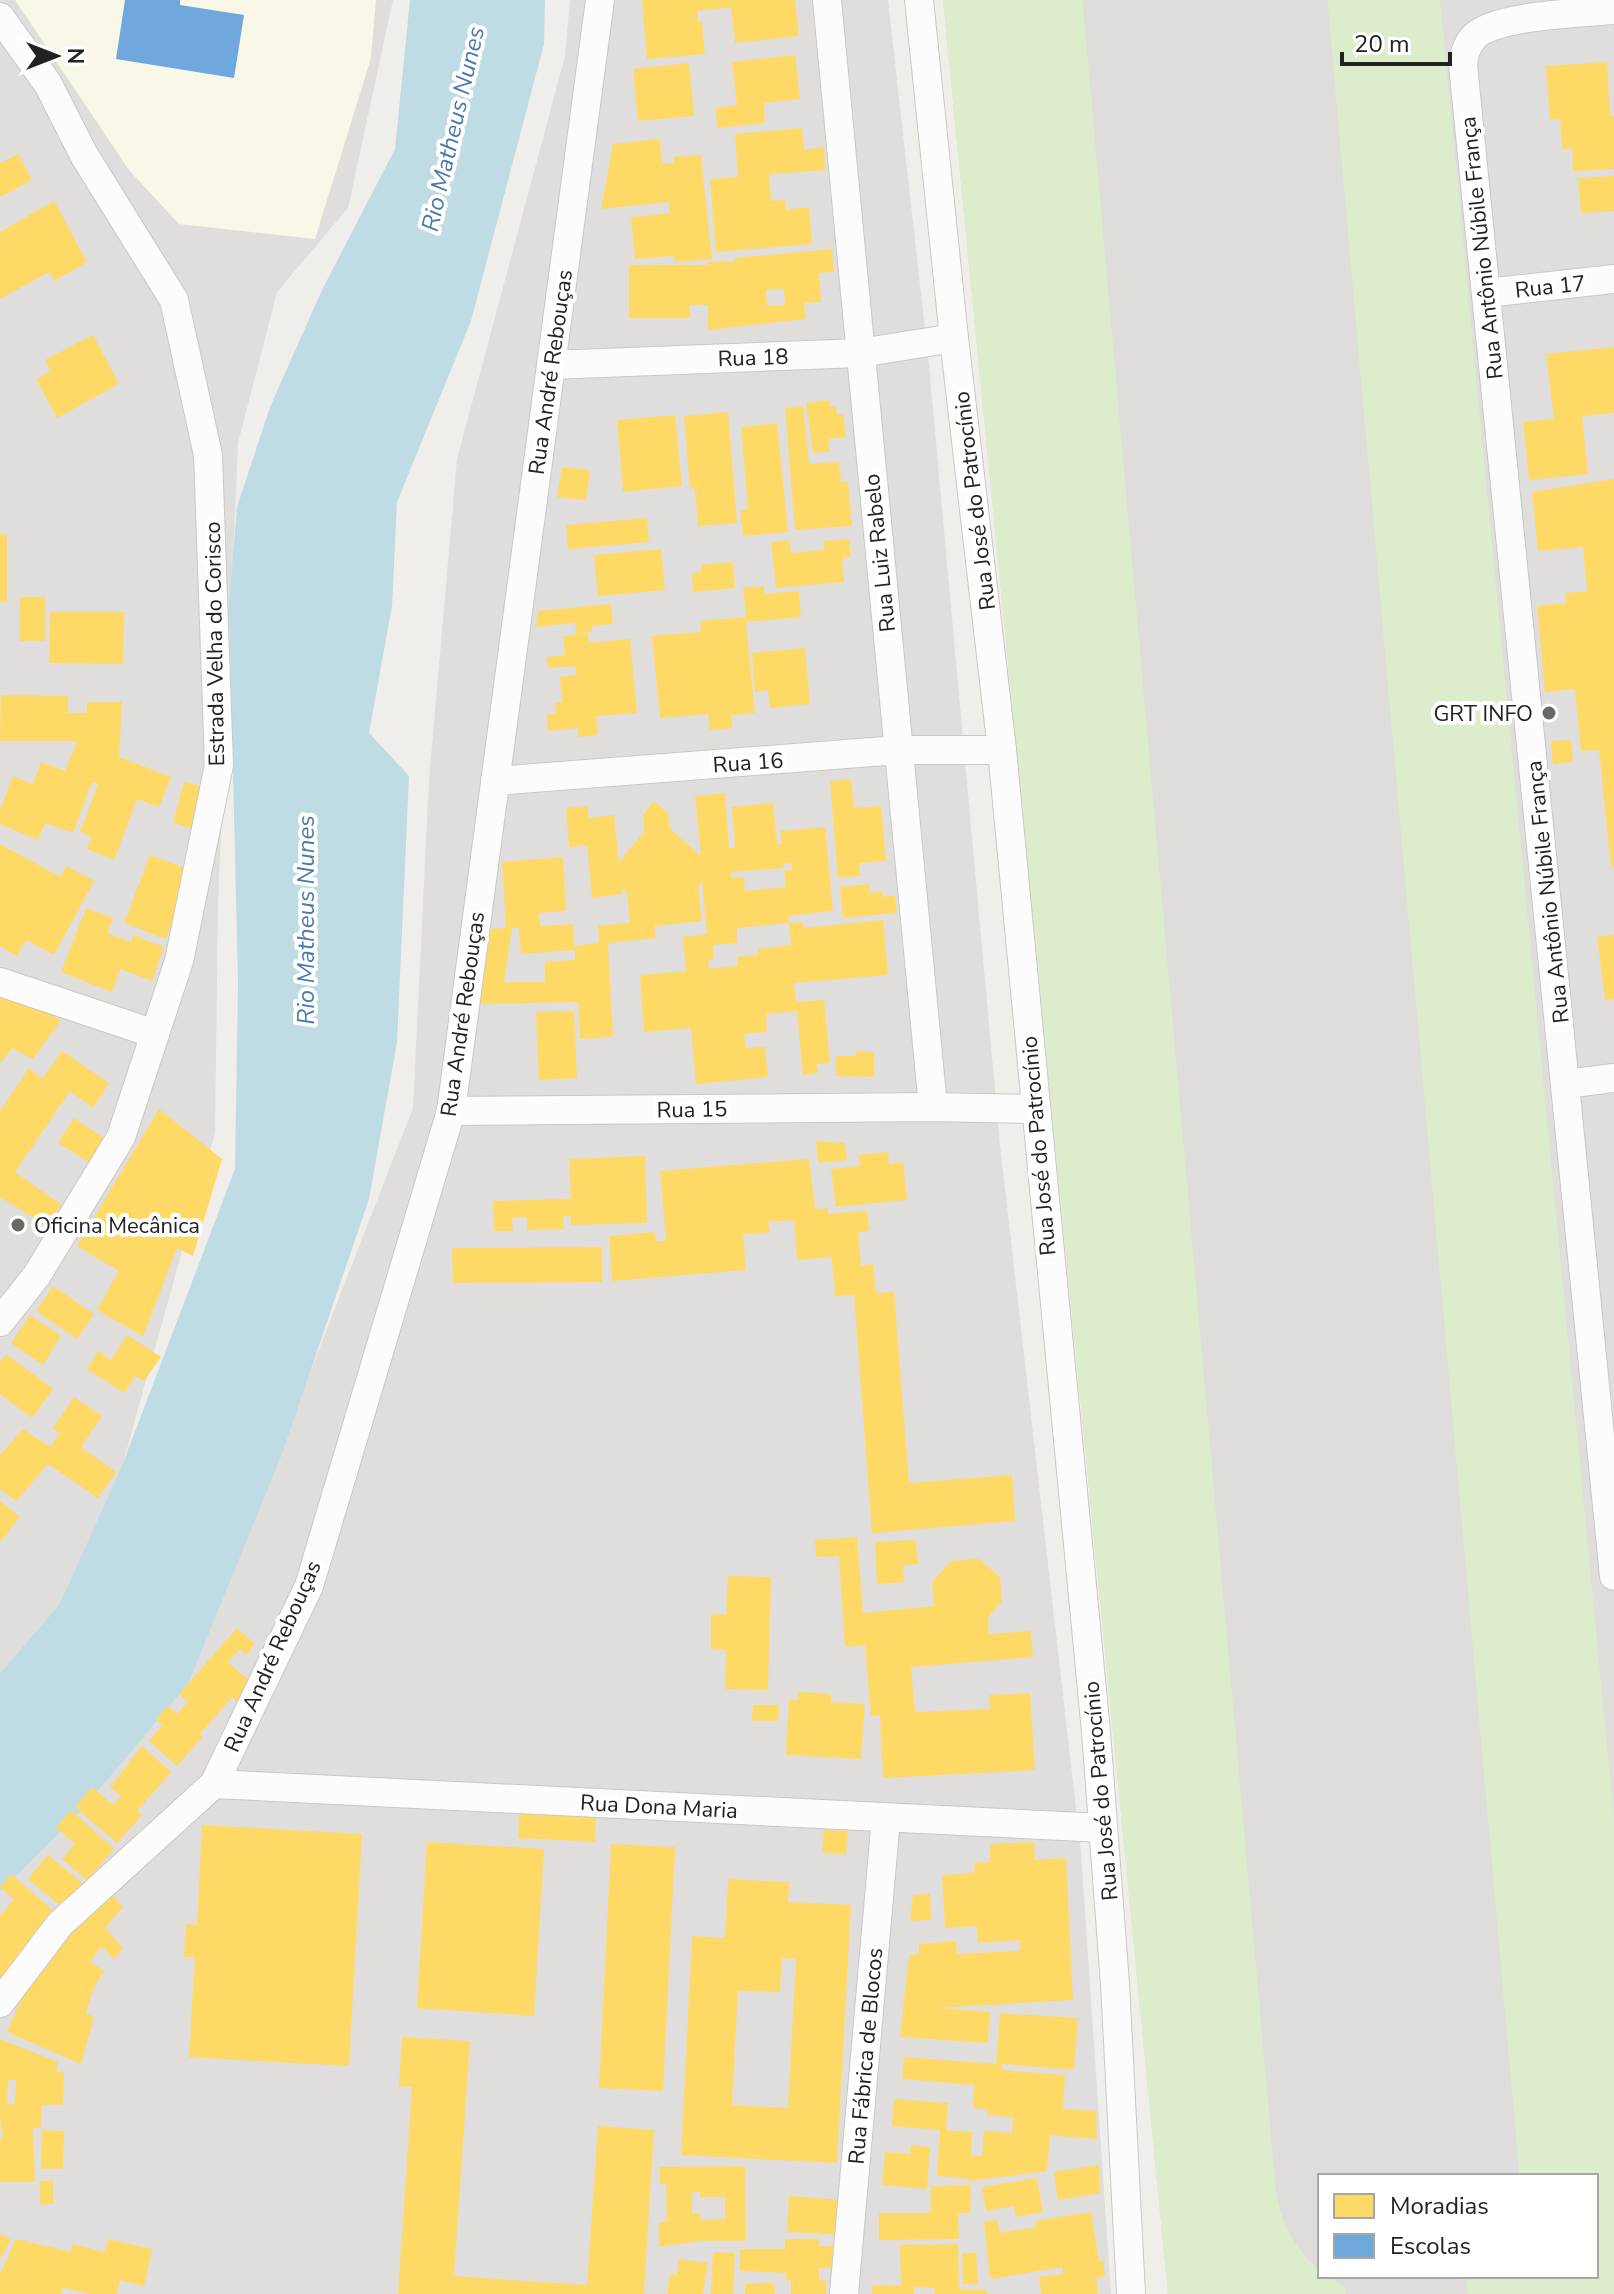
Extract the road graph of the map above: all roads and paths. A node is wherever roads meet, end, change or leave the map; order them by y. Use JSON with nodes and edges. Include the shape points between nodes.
{"nodes":[{"id":1,"x":600,"y":0,"type":"edge"},
{"id":2,"x":827,"y":0,"type":"edge"},
{"id":3,"x":919,"y":0,"type":"edge"},
{"id":4,"x":1614,"y":10,"type":"edge"},
{"id":5,"x":0,"y":17,"type":"edge"},
{"id":6,"x":1614,"y":279,"type":"edge"},
{"id":7,"x":1486,"y":293,"type":"junction"},
{"id":8,"x":954,"y":338,"type":"junction"},
{"id":9,"x":860,"y":353,"type":"junction"},
{"id":10,"x":551,"y":365,"type":"junction"},
{"id":11,"x":898,"y":750,"type":"junction"},
{"id":12,"x":1002,"y":750,"type":"junction"},
{"id":13,"x":495,"y":781,"type":"junction"},
{"id":14,"x":0,"y":982,"type":"edge"},
{"id":15,"x":155,"y":1034,"type":"junction"},
{"id":16,"x":1614,"y":1078,"type":"edge"},
{"id":17,"x":1566,"y":1084,"type":"junction"},
{"id":18,"x":933,"y":1107,"type":"junction"},
{"id":19,"x":1035,"y":1109,"type":"junction"},
{"id":20,"x":451,"y":1111,"type":"junction"},
{"id":21,"x":0,"y":1322,"type":"edge"},
{"id":22,"x":1612,"y":1535,"type":"edge"},
{"id":23,"x":1614,"y":1576,"type":"edge"},
{"id":24,"x":214,"y":1784,"type":"junction"},
{"id":25,"x":886,"y":1818,"type":"junction"},
{"id":26,"x":1103,"y":1828,"type":"junction"},
{"id":27,"x":0,"y":2003,"type":"edge"},
{"id":28,"x":844,"y":2294,"type":"edge"},
{"id":29,"x":1131,"y":2294,"type":"edge"}],
"edges":[{"from":1,"to":10,"type":"street","name":"Rua André Rebouças"},
{"from":2,"to":9,"type":"street","name":"Rua Luiz Rabelo"},
{"from":3,"to":8,"type":"street","name":"Rua José do Patrocínio"},
{"from":4,"to":7,"type":"street","name":"Rua Antônio Núbile França","via":[[1506,22],[1473,37],[1465,51]]},
{"from":5,"to":15,"type":"street","name":"Estrada Velha do Corisco","via":[[48,84],[84,155],[174,300],[208,455],[219,765],[179,961]]},
{"from":6,"to":7,"type":"street","name":"Rua 17"},
{"from":7,"to":17,"type":"street","name":"Rua Antônio Núbile França"},
{"from":8,"to":9,"type":"street","name":"Rua 18"},
{"from":8,"to":12,"type":"street","name":"Rua José do Patrocínio"},
{"from":9,"to":10,"type":"street","name":"Rua 18"},
{"from":9,"to":11,"type":"street","name":"Rua Luiz Rabelo"},
{"from":10,"to":13,"type":"street","name":"Rua André Rebouças"},
{"from":11,"to":12,"type":"street","name":"Rua 16"},
{"from":11,"to":13,"type":"street","name":"Rua 16"},
{"from":11,"to":18,"type":"street","name":"Rua Luiz Rabelo"},
{"from":12,"to":19,"type":"street","name":"Rua José do Patrocínio"},
{"from":13,"to":20,"type":"street","name":"Rua André Rebouças"},
{"from":14,"to":15,"type":"street"},
{"from":15,"to":21,"type":"street","name":"Estrada Velha do Corisco","via":[[121,1137],[37,1275]]},
{"from":16,"to":17,"type":"street"},
{"from":17,"to":22,"type":"street","name":"Rua Antônio Núbile França"},
{"from":18,"to":19,"type":"street","name":"Rua 15"},
{"from":18,"to":20,"type":"street","name":"Rua 15"},
{"from":19,"to":26,"type":"street","name":"Rua José do Patrocínio"},
{"from":20,"to":24,"type":"street","name":"Rua André Rebouças","via":[[309,1586]]},
{"from":22,"to":23,"type":"street","name":"Rua Antônio Núbile França"},
{"from":24,"to":25,"type":"street","name":"Rua Dona Maria"},
{"from":24,"to":27,"type":"street","name":"Rua André Rebouças","via":[[60,1924]]},
{"from":25,"to":26,"type":"street","name":"Rua Dona Maria"},
{"from":25,"to":28,"type":"street","name":"Rua Fábrica de Blocos"},
{"from":26,"to":29,"type":"street","name":"Rua José do Patrocínio"}]}
